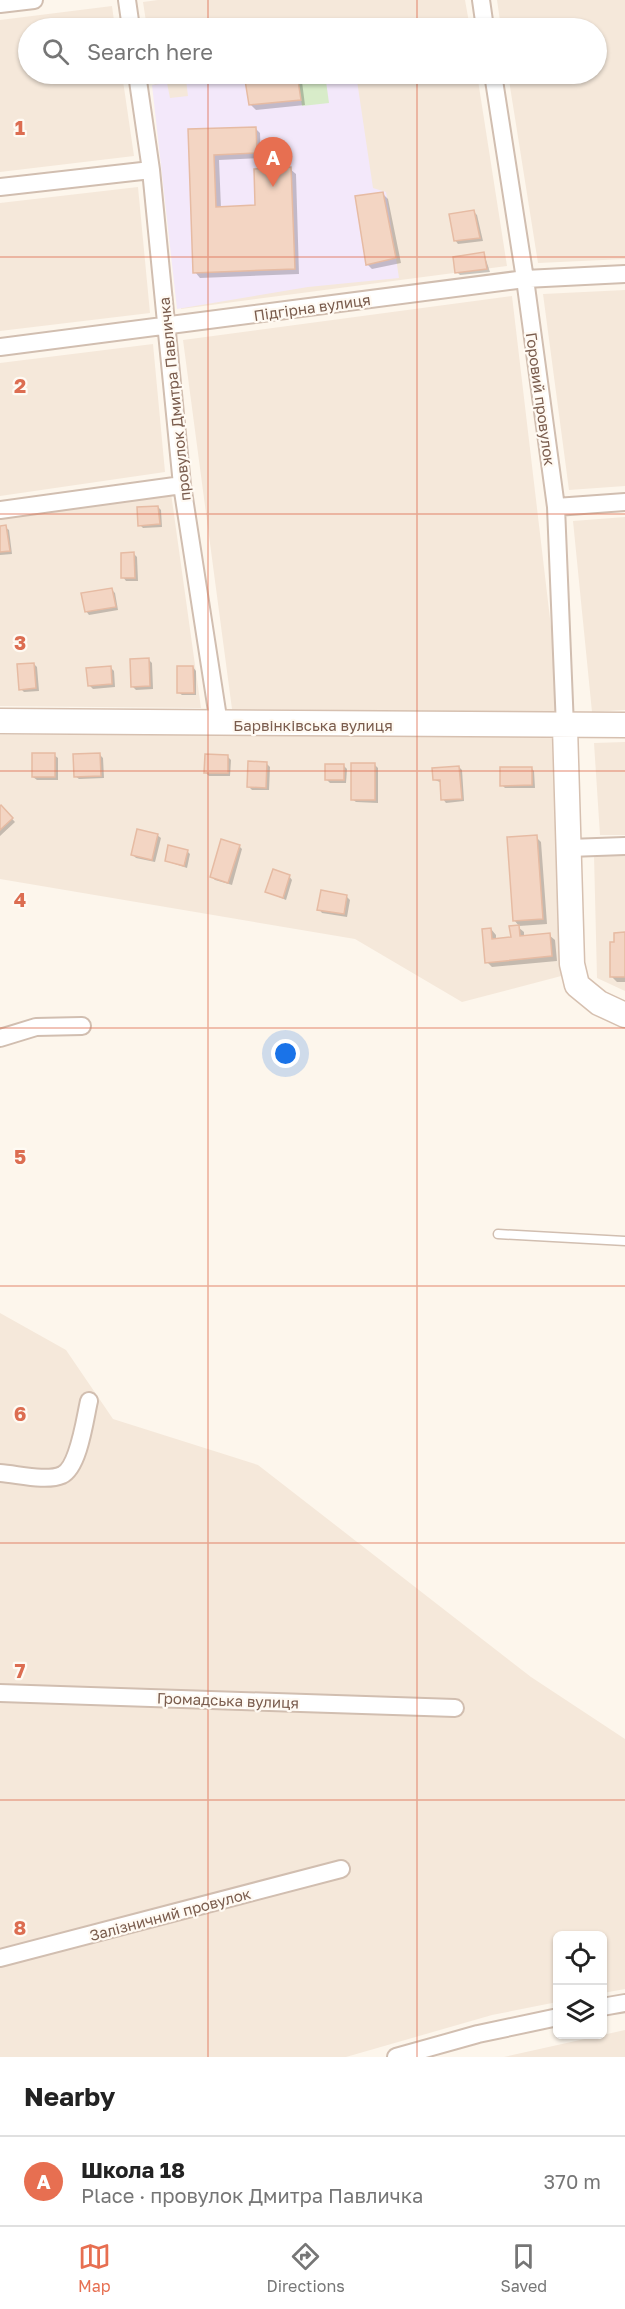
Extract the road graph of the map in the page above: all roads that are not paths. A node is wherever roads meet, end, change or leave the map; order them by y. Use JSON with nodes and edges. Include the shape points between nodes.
{"nodes":[{"id":1,"x":34,"y":0,"type":"edge"},
{"id":2,"x":127,"y":0,"type":"edge"},
{"id":3,"x":481,"y":0,"type":"edge"},
{"id":4,"x":0,"y":4,"type":"edge"},
{"id":5,"x":130,"y":18,"type":"edge"},
{"id":6,"x":484,"y":18,"type":"edge"},
{"id":7,"x":139,"y":84,"type":"edge"},
{"id":8,"x":495,"y":84,"type":"edge"},
{"id":9,"x":151,"y":170,"type":"junction"},
{"id":10,"x":0,"y":188,"type":"edge"},
{"id":11,"x":625,"y":274,"type":"edge"},
{"id":12,"x":525,"y":279,"type":"junction"},
{"id":13,"x":166,"y":327,"type":"junction"},
{"id":14,"x":0,"y":347,"type":"edge"},
{"id":15,"x":182,"y":485,"type":"junction"},
{"id":16,"x":625,"y":502,"type":"edge"},
{"id":17,"x":556,"y":507,"type":"junction"},
{"id":18,"x":0,"y":510,"type":"edge"},
{"id":19,"x":0,"y":721,"type":"edge"},
{"id":20,"x":219,"y":724,"type":"junction"},
{"id":21,"x":625,"y":725,"type":"edge"},
{"id":22,"x":565,"y":727,"type":"junction"},
{"id":23,"x":625,"y":846,"type":"edge"},
{"id":24,"x":569,"y":848,"type":"junction"},
{"id":25,"x":625,"y":1015,"type":"edge"},
{"id":26,"x":82,"y":1026,"type":"dead end"},
{"id":27,"x":0,"y":1038,"type":"edge"},
{"id":28,"x":498,"y":1234,"type":"dead end"},
{"id":29,"x":625,"y":1241,"type":"edge"},
{"id":30,"x":89,"y":1401,"type":"dead end"},
{"id":31,"x":0,"y":1473,"type":"edge"},
{"id":32,"x":0,"y":1693,"type":"edge"},
{"id":33,"x":455,"y":1708,"type":"dead end"},
{"id":34,"x":340,"y":1869,"type":"dead end"},
{"id":35,"x":0,"y":1958,"type":"edge"},
{"id":36,"x":625,"y":2003,"type":"edge"},
{"id":37,"x":607,"y":2006,"type":"edge"},
{"id":38,"x":553,"y":2018,"type":"edge"},
{"id":39,"x":396,"y":2057,"type":"edge"}],
"edges":[{"from":1,"to":4,"type":"street"},
{"from":2,"to":5,"type":"street"},
{"from":3,"to":6,"type":"street"},
{"from":7,"to":9,"type":"street","name":"провулок Дмитра Павличка"},
{"from":8,"to":12,"type":"street","name":"Горовий провулок"},
{"from":9,"to":10,"type":"street"},
{"from":9,"to":13,"type":"street","name":"провулок Дмитра Павличка"},
{"from":11,"to":12,"type":"street","name":"Підгірна вулиця"},
{"from":12,"to":13,"type":"street","name":"Підгірна вулиця"},
{"from":12,"to":17,"type":"street","name":"Горовий провулок"},
{"from":13,"to":14,"type":"street","name":"Підгірна вулиця"},
{"from":13,"to":15,"type":"street","name":"провулок Дмитра Павличка"},
{"from":15,"to":18,"type":"street"},
{"from":15,"to":20,"type":"street","name":"провулок Дмитра Павличка"},
{"from":16,"to":17,"type":"street"},
{"from":17,"to":22,"type":"street","name":"Горовий провулок"},
{"from":19,"to":20,"type":"street","name":"Барвінківська вулиця"},
{"from":20,"to":22,"type":"street","name":"Барвінківська вулиця"},
{"from":21,"to":22,"type":"street","name":"Барвінківська вулиця"},
{"from":22,"to":24,"type":"street"},
{"from":23,"to":24,"type":"street"},
{"from":24,"to":25,"type":"street","via":[[572,964],[577,985],[599,1003]]},
{"from":26,"to":27,"type":"street","via":[[36,1027]]},
{"from":28,"to":29,"type":"lane"},
{"from":30,"to":31,"type":"street","via":[[75,1461],[62,1475]]},
{"from":32,"to":33,"type":"street","name":"Громадська вулиця"},
{"from":34,"to":35,"type":"street","name":"Залізничний провулок"},
{"from":36,"to":37,"type":"street"},
{"from":38,"to":39,"type":"street"}]}
